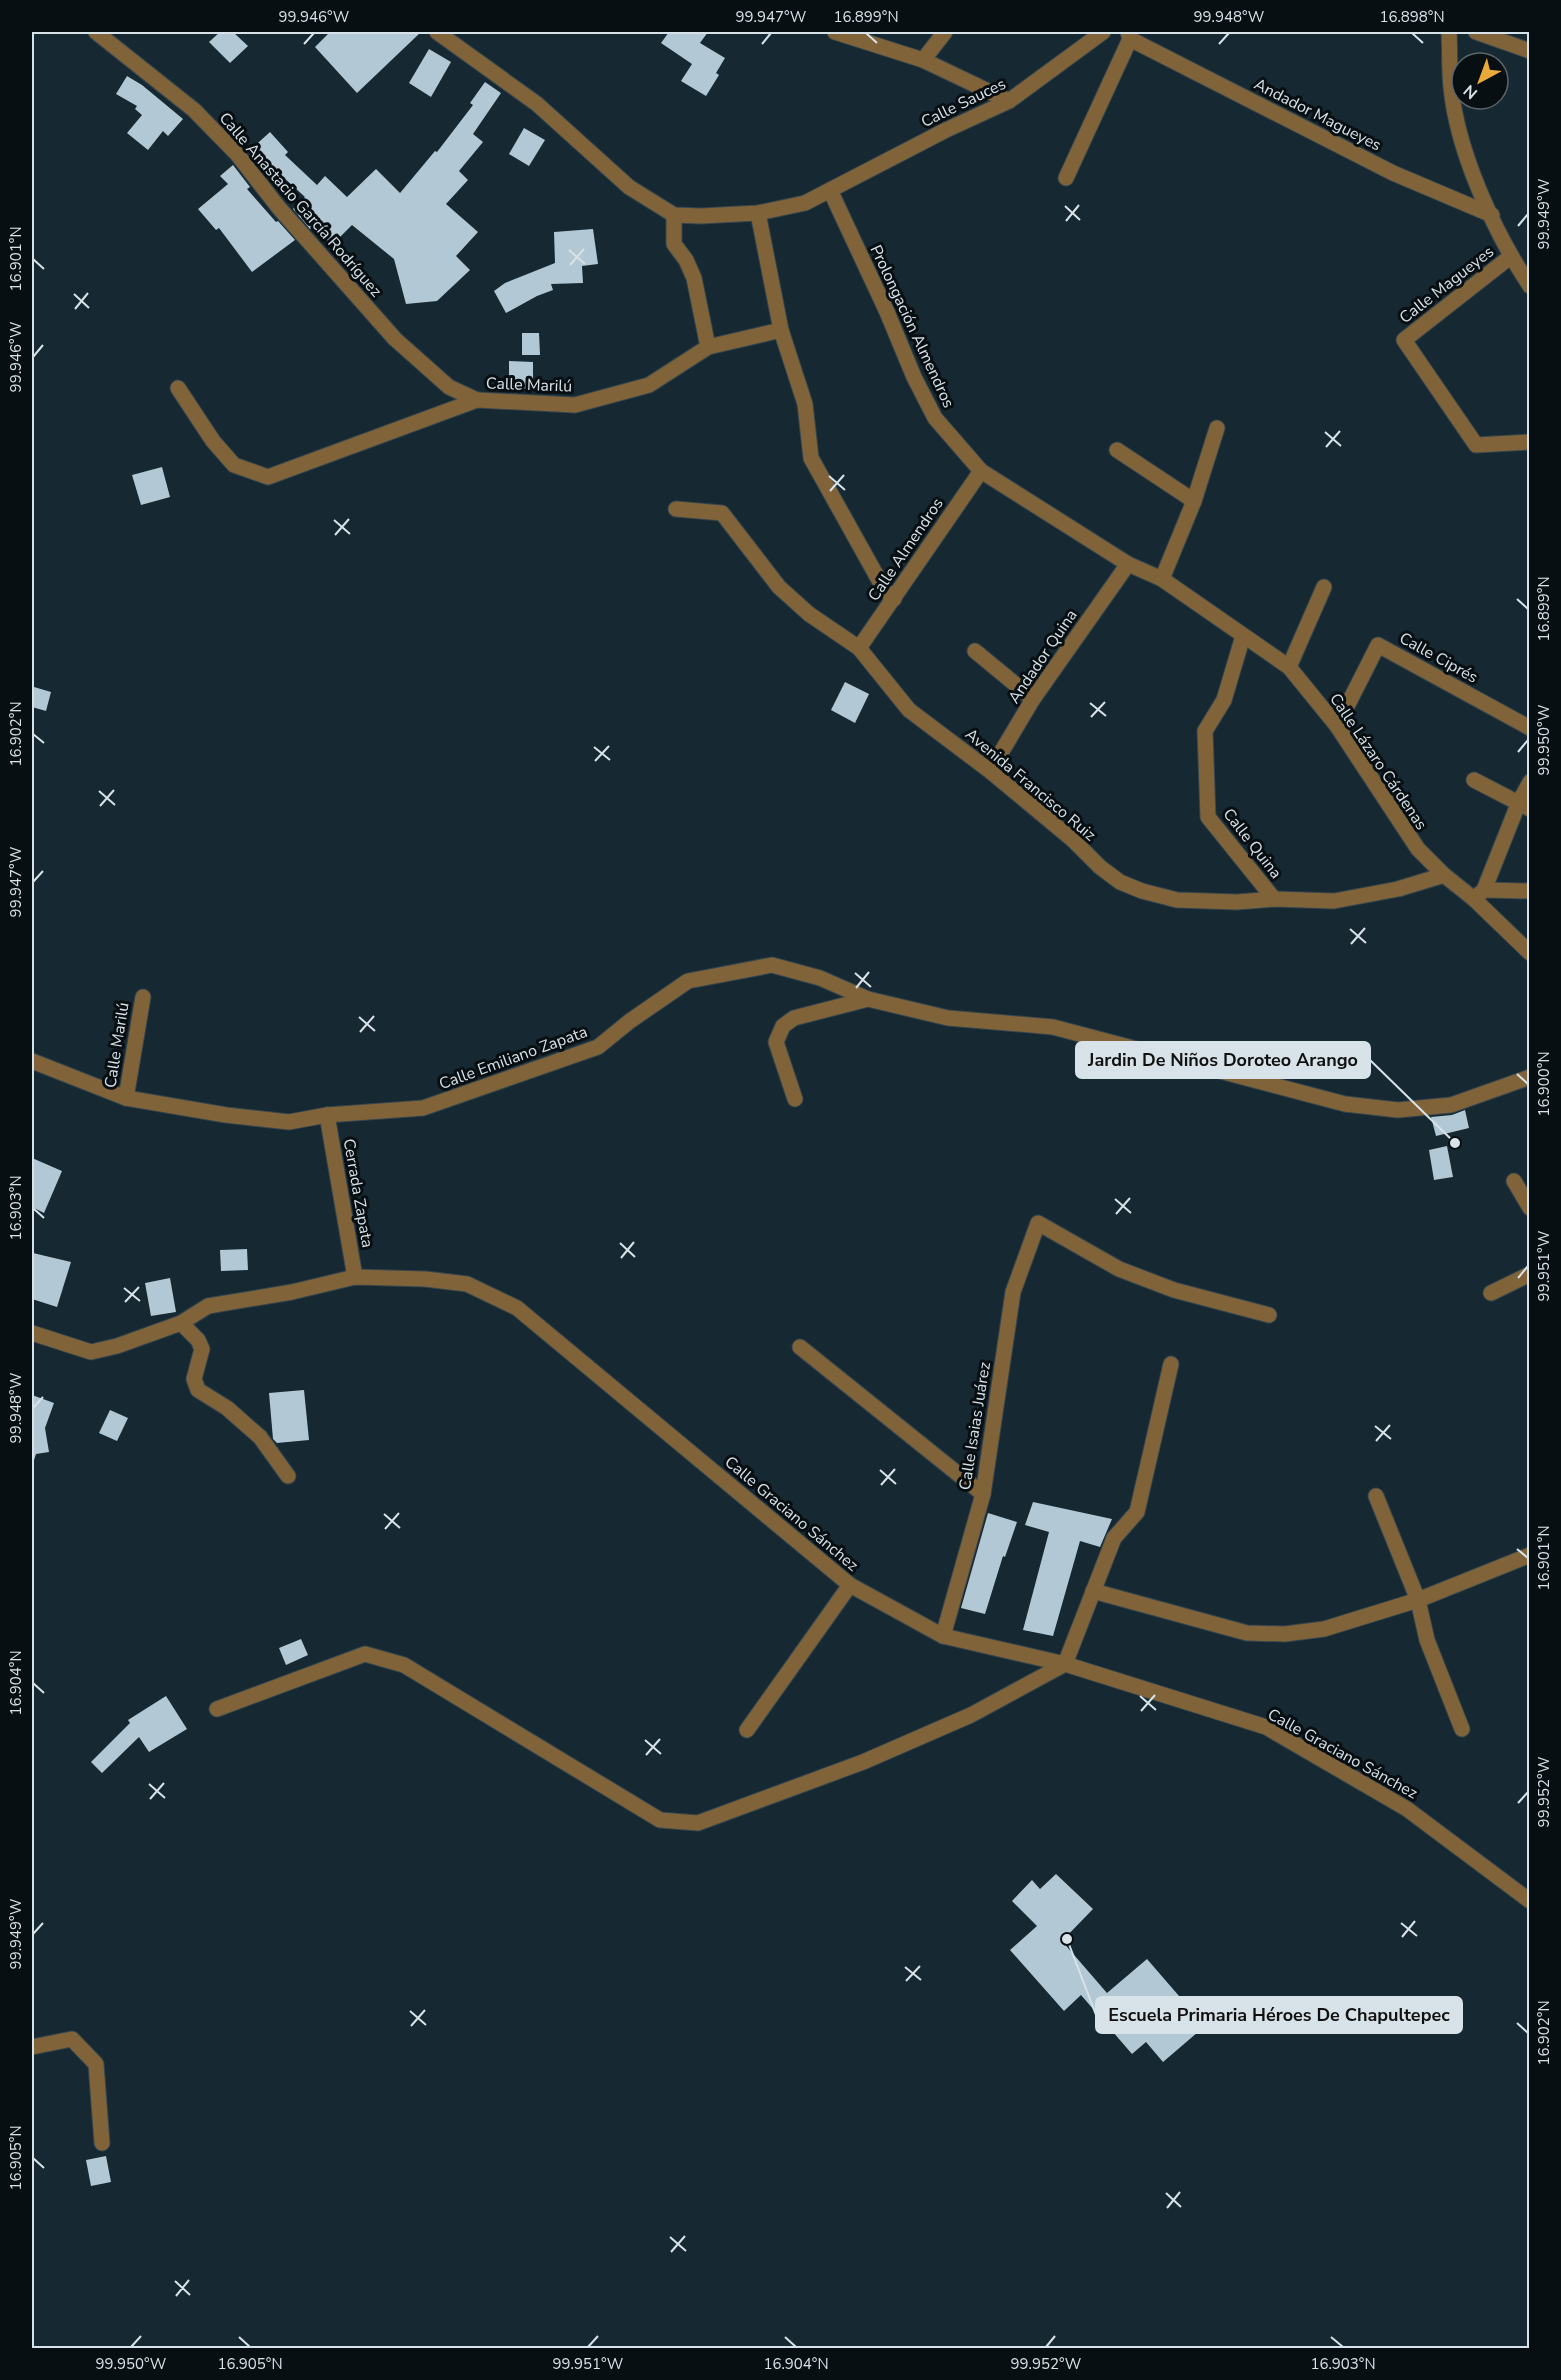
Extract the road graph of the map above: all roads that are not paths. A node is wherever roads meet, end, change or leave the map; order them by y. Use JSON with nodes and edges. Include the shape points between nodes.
{"nodes":[{"id":1,"x":96,"y":32,"type":"edge"},
{"id":2,"x":437,"y":32,"type":"edge"},
{"id":3,"x":835,"y":32,"type":"edge"},
{"id":4,"x":945,"y":32,"type":"edge"},
{"id":5,"x":1103,"y":32,"type":"edge"},
{"id":6,"x":1449,"y":32,"type":"edge"},
{"id":7,"x":1476,"y":32,"type":"edge"},
{"id":8,"x":1129,"y":35,"type":"edge"},
{"id":9,"x":1530,"y":51,"type":"edge"},
{"id":10,"x":922,"y":60,"type":"junction"},
{"id":11,"x":1009,"y":102,"type":"junction"},
{"id":12,"x":1066,"y":178,"type":"dead end"},
{"id":13,"x":830,"y":190,"type":"junction"},
{"id":14,"x":758,"y":213,"type":"junction"},
{"id":15,"x":674,"y":215,"type":"junction"},
{"id":16,"x":1492,"y":215,"type":"junction"},
{"id":17,"x":1510,"y":257,"type":"junction"},
{"id":18,"x":1530,"y":286,"type":"edge"},
{"id":19,"x":781,"y":330,"type":"junction"},
{"id":20,"x":708,"y":347,"type":"junction"},
{"id":21,"x":178,"y":388,"type":"dead end"},
{"id":22,"x":477,"y":400,"type":"junction"},
{"id":23,"x":1217,"y":428,"type":"dead end"},
{"id":24,"x":1530,"y":442,"type":"edge"},
{"id":25,"x":1117,"y":450,"type":"dead end"},
{"id":26,"x":981,"y":471,"type":"junction"},
{"id":27,"x":1194,"y":501,"type":"junction"},
{"id":28,"x":676,"y":509,"type":"dead end"},
{"id":29,"x":1128,"y":564,"type":"junction"},
{"id":30,"x":1162,"y":579,"type":"junction"},
{"id":31,"x":1324,"y":587,"type":"dead end"},
{"id":32,"x":894,"y":599,"type":"junction"},
{"id":33,"x":1243,"y":636,"type":"junction"},
{"id":34,"x":859,"y":648,"type":"junction"},
{"id":35,"x":975,"y":651,"type":"dead end"},
{"id":36,"x":1289,"y":667,"type":"junction"},
{"id":37,"x":1034,"y":699,"type":"junction"},
{"id":38,"x":1337,"y":726,"type":"junction"},
{"id":39,"x":1530,"y":728,"type":"edge"},
{"id":40,"x":990,"y":771,"type":"junction"},
{"id":41,"x":1474,"y":780,"type":"dead end"},
{"id":42,"x":1530,"y":782,"type":"edge"},
{"id":43,"x":1524,"y":806,"type":"edge"},
{"id":44,"x":1444,"y":875,"type":"junction"},
{"id":45,"x":1530,"y":891,"type":"edge"},
{"id":46,"x":1479,"y":894,"type":"junction"},
{"id":47,"x":1274,"y":899,"type":"junction"},
{"id":48,"x":1530,"y":953,"type":"edge"},
{"id":49,"x":142,"y":997,"type":"dead end"},
{"id":50,"x":868,"y":999,"type":"junction"},
{"id":51,"x":32,"y":1061,"type":"edge"},
{"id":52,"x":1530,"y":1077,"type":"edge"},
{"id":53,"x":126,"y":1098,"type":"junction"},
{"id":54,"x":795,"y":1099,"type":"dead end"},
{"id":55,"x":327,"y":1115,"type":"junction"},
{"id":56,"x":1514,"y":1181,"type":"dead end"},
{"id":57,"x":1530,"y":1208,"type":"edge"},
{"id":58,"x":1530,"y":1274,"type":"edge"},
{"id":59,"x":355,"y":1277,"type":"junction"},
{"id":60,"x":1491,"y":1293,"type":"dead end"},
{"id":61,"x":1269,"y":1315,"type":"dead end"},
{"id":62,"x":181,"y":1323,"type":"junction"},
{"id":63,"x":32,"y":1333,"type":"edge"},
{"id":64,"x":800,"y":1347,"type":"dead end"},
{"id":65,"x":1171,"y":1364,"type":"dead end"},
{"id":66,"x":288,"y":1476,"type":"dead end"},
{"id":67,"x":982,"y":1494,"type":"junction"},
{"id":68,"x":1376,"y":1496,"type":"dead end"},
{"id":69,"x":1529,"y":1556,"type":"edge"},
{"id":70,"x":850,"y":1585,"type":"junction"},
{"id":71,"x":1093,"y":1591,"type":"junction"},
{"id":72,"x":1418,"y":1600,"type":"junction"},
{"id":73,"x":943,"y":1636,"type":"junction"},
{"id":74,"x":1065,"y":1664,"type":"junction"},
{"id":75,"x":217,"y":1709,"type":"dead end"},
{"id":76,"x":1462,"y":1729,"type":"dead end"},
{"id":77,"x":747,"y":1730,"type":"dead end"},
{"id":78,"x":1530,"y":1901,"type":"edge"},
{"id":79,"x":32,"y":2046,"type":"edge"},
{"id":80,"x":102,"y":2143,"type":"dead end"}],
"edges":[{"from":1,"to":22,"type":"street","name":"Calle Anastacio García Rodríguez","via":[[202,117],[396,339],[449,387]]},
{"from":2,"to":15,"type":"street","via":[[537,104],[629,187]]},
{"from":3,"to":10,"type":"street"},
{"from":4,"to":10,"type":"street"},
{"from":5,"to":11,"type":"street","name":"Calle Sauces"},
{"from":6,"to":16,"type":"street","via":[[1450,87],[1464,151]]},
{"from":7,"to":9,"type":"street"},
{"from":8,"to":12,"type":"street","name":"Andador Magueyes"},
{"from":8,"to":16,"type":"street","name":"Andador Magueyes","via":[[1393,173]]},
{"from":10,"to":11,"type":"street"},
{"from":11,"to":13,"type":"street","name":"Calle Sauces"},
{"from":13,"to":14,"type":"street","name":"Calle Sauces","via":[[805,203]]},
{"from":13,"to":26,"type":"street","name":"Prolongación Almendros","via":[[935,418]]},
{"from":14,"to":15,"type":"street","name":"Calle Sauces"},
{"from":14,"to":19,"type":"street"},
{"from":15,"to":20,"type":"street","via":[[674,244],[694,278]]},
{"from":16,"to":17,"type":"street"},
{"from":17,"to":18,"type":"street"},
{"from":17,"to":24,"type":"street","name":"Calle Magueyes","via":[[1404,340],[1476,445]]},
{"from":19,"to":20,"type":"street","name":"Calle Marilú"},
{"from":19,"to":32,"type":"street","via":[[805,404],[811,459],[884,589]]},
{"from":20,"to":22,"type":"street","name":"Calle Marilú","via":[[649,385],[574,405]]},
{"from":21,"to":22,"type":"street","via":[[234,465],[268,477]]},
{"from":23,"to":27,"type":"street"},
{"from":25,"to":27,"type":"street"},
{"from":26,"to":29,"type":"street","name":"Prolongación Almendros"},
{"from":26,"to":32,"type":"street","name":"Calle Almendros"},
{"from":27,"to":30,"type":"street"},
{"from":28,"to":34,"type":"street","name":"Avenida Francisco Ruiz","via":[[722,513],[779,587],[809,614]]},
{"from":29,"to":30,"type":"street","name":"Prolongación Almendros"},
{"from":29,"to":37,"type":"street","name":"Andador Quina"},
{"from":30,"to":33,"type":"street","name":"Calle Lázaro Cárdenas"},
{"from":31,"to":36,"type":"street"},
{"from":32,"to":34,"type":"street","name":"Calle Almendros"},
{"from":33,"to":36,"type":"street","name":"Calle Lázaro Cárdenas"},
{"from":33,"to":47,"type":"street","name":"Calle Quina","via":[[1224,700],[1205,731],[1208,817]]},
{"from":34,"to":40,"type":"street","name":"Avenida Francisco Ruiz","via":[[909,710]]},
{"from":35,"to":37,"type":"street"},
{"from":36,"to":38,"type":"street","name":"Calle Lázaro Cárdenas"},
{"from":37,"to":40,"type":"street","name":"Andador Quina"},
{"from":38,"to":39,"type":"street","name":"Calle Ciprés","via":[[1378,645]]},
{"from":38,"to":44,"type":"street","name":"Calle Lázaro Cárdenas","via":[[1418,849]]},
{"from":40,"to":47,"type":"street","name":"Avenida Francisco Ruiz","via":[[1120,882],[1177,900]]},
{"from":41,"to":43,"type":"street"},
{"from":42,"to":43,"type":"street"},
{"from":43,"to":46,"type":"street"},
{"from":44,"to":46,"type":"street","name":"Calle Lázaro Cárdenas"},
{"from":44,"to":47,"type":"street","name":"Avenida Francisco Ruiz","via":[[1334,902]]},
{"from":45,"to":46,"type":"street"},
{"from":46,"to":48,"type":"street","name":"Calle Lázaro Cárdenas"},
{"from":49,"to":53,"type":"street","name":"Calle Marilú"},
{"from":50,"to":52,"type":"street","name":"Calle Emiliano Zapata","via":[[948,1018],[1053,1027],[1345,1104],[1398,1110],[1451,1105]]},
{"from":50,"to":54,"type":"street","via":[[794,1018],[783,1026],[776,1042]]},
{"from":50,"to":55,"type":"street","name":"Calle Emiliano Zapata","via":[[820,978],[772,965],[688,981],[598,1047],[423,1108]]},
{"from":51,"to":53,"type":"street","name":"Calle Emiliano Zapata"},
{"from":53,"to":55,"type":"street","name":"Calle Emiliano Zapata","via":[[289,1122]]},
{"from":55,"to":59,"type":"street","name":"Cerrada Zapata"},
{"from":56,"to":57,"type":"street"},
{"from":58,"to":60,"type":"street"},
{"from":59,"to":62,"type":"street","name":"Calle Graciano Sánchez","via":[[208,1306]]},
{"from":59,"to":70,"type":"street","name":"Calle Graciano Sánchez","via":[[467,1284],[517,1308]]},
{"from":61,"to":67,"type":"street","name":"Calle Isaias Juárez","via":[[1173,1290],[1119,1269],[1038,1223],[1013,1292]]},
{"from":62,"to":63,"type":"street","name":"Calle Graciano Sánchez","via":[[91,1352]]},
{"from":62,"to":66,"type":"street","via":[[202,1349],[194,1379],[198,1390],[227,1408],[260,1437]]},
{"from":64,"to":67,"type":"street"},
{"from":65,"to":71,"type":"street","via":[[1137,1512],[1114,1538]]},
{"from":67,"to":73,"type":"street","name":"Calle Isaias Juárez"},
{"from":68,"to":72,"type":"street"},
{"from":69,"to":72,"type":"street"},
{"from":70,"to":73,"type":"street","name":"Calle Graciano Sánchez"},
{"from":70,"to":77,"type":"street"},
{"from":71,"to":72,"type":"street","via":[[1247,1633],[1324,1629]]},
{"from":71,"to":74,"type":"street"},
{"from":72,"to":76,"type":"street","via":[[1427,1640]]},
{"from":73,"to":74,"type":"street","name":"Calle Graciano Sánchez"},
{"from":74,"to":75,"type":"street","via":[[971,1714],[862,1762],[698,1823],[660,1820],[404,1665],[365,1654]]},
{"from":74,"to":78,"type":"street","name":"Calle Graciano Sánchez","via":[[1266,1727],[1407,1809]]},
{"from":79,"to":80,"type":"street","via":[[72,2039],[96,2064]]}]}
